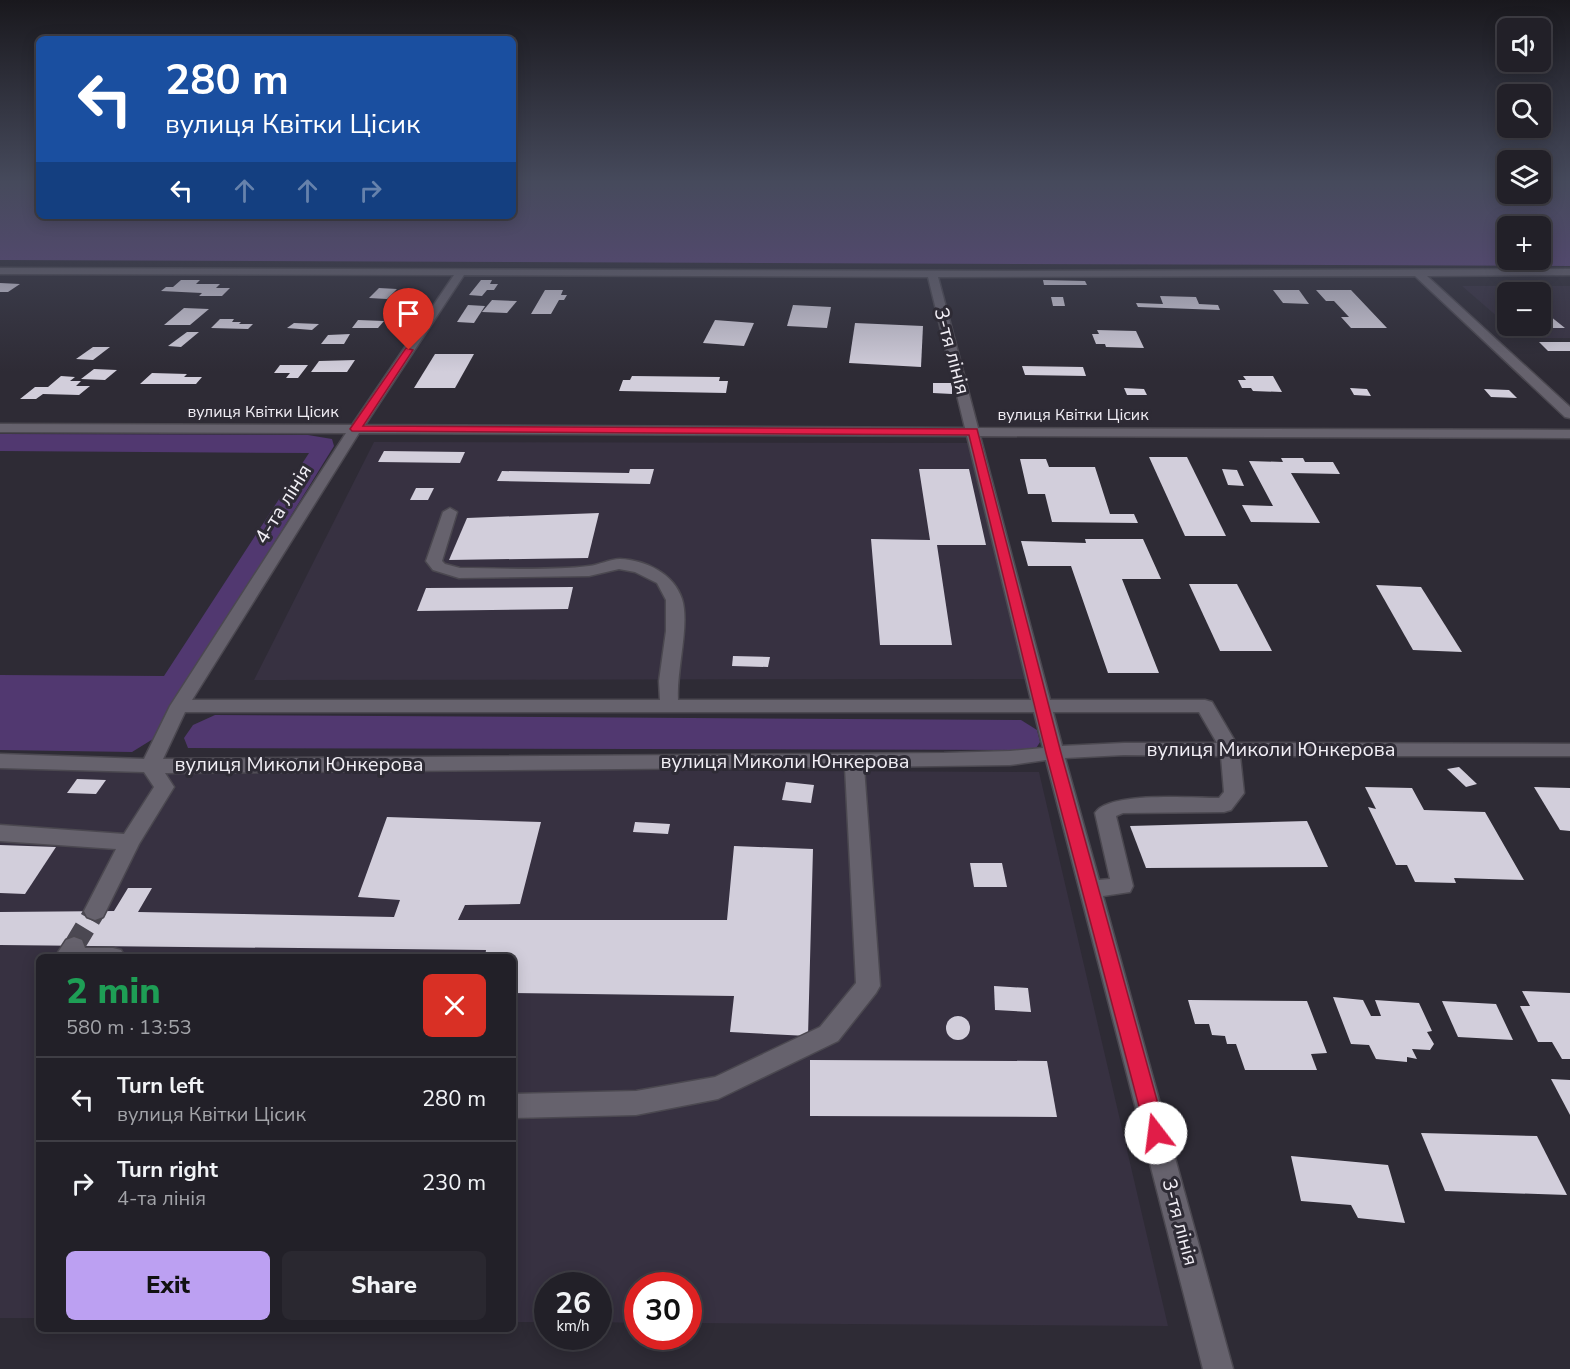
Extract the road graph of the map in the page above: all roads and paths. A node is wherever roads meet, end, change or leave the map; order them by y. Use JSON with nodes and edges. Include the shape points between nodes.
{"nodes":[{"id":1,"x":0,"y":271,"type":"edge"},
{"id":2,"x":462,"y":271,"type":"junction"},
{"id":3,"x":1416,"y":271,"type":"junction"},
{"id":4,"x":1570,"y":272,"type":"edge"},
{"id":5,"x":932,"y":273,"type":"junction"},
{"id":6,"x":1570,"y":414,"type":"edge"},
{"id":7,"x":0,"y":428,"type":"edge"},
{"id":8,"x":356,"y":429,"type":"junction"},
{"id":9,"x":973,"y":432,"type":"junction"},
{"id":10,"x":1570,"y":434,"type":"edge"},
{"id":11,"x":450,"y":512,"type":"dead end"},
{"id":12,"x":669,"y":705,"type":"junction"},
{"id":13,"x":1041,"y":705,"type":"junction"},
{"id":14,"x":179,"y":706,"type":"junction"},
{"id":15,"x":1230,"y":749,"type":"junction"},
{"id":16,"x":1570,"y":750,"type":"edge"},
{"id":17,"x":1054,"y":753,"type":"junction"},
{"id":18,"x":0,"y":761,"type":"edge"},
{"id":19,"x":854,"y":761,"type":"junction"},
{"id":20,"x":150,"y":766,"type":"junction"},
{"id":21,"x":0,"y":833,"type":"edge"},
{"id":22,"x":130,"y":842,"type":"junction"},
{"id":23,"x":1090,"y":889,"type":"junction"},
{"id":24,"x":95,"y":911,"type":"tunnel mouth"},
{"id":25,"x":74,"y":946,"type":"tunnel mouth"},
{"id":26,"x":69,"y":954,"type":"edge"},
{"id":27,"x":516,"y":1106,"type":"edge"},
{"id":28,"x":1218,"y":1369,"type":"edge"}],
"edges":[{"from":1,"to":2,"type":"street"},
{"from":2,"to":5,"type":"street"},
{"from":2,"to":8,"type":"street","name":"4-та лінія"},
{"from":3,"to":4,"type":"street"},
{"from":3,"to":5,"type":"street"},
{"from":3,"to":6,"type":"street"},
{"from":5,"to":9,"type":"street","name":"3-тя лінія"},
{"from":7,"to":8,"type":"street","name":"вулиця Квітки Цісик"},
{"from":8,"to":9,"type":"street","name":"вулиця Квітки Цісик"},
{"from":8,"to":14,"type":"street","name":"4-та лінія"},
{"from":9,"to":10,"type":"street","name":"вулиця Квітки Цісик"},
{"from":9,"to":13,"type":"street","name":"3-тя лінія"},
{"from":11,"to":12,"type":"street","via":[[434,561],[439,567],[459,573],[589,571],[619,564],[640,568],[663,580],[674,600]]},
{"from":12,"to":13,"type":"street"},
{"from":12,"to":14,"type":"street"},
{"from":13,"to":15,"type":"street","via":[[1205,706]]},
{"from":13,"to":17,"type":"street","name":"3-тя лінія"},
{"from":14,"to":20,"type":"street","name":"4-та лінія"},
{"from":15,"to":16,"type":"street","name":"вулиця Миколи Юнкерова"},
{"from":15,"to":17,"type":"street","name":"вулиця Миколи Юнкерова"},
{"from":15,"to":23,"type":"street","via":[[1234,793],[1224,805],[1121,806],[1105,813],[1122,886]]},
{"from":17,"to":19,"type":"street","name":"вулиця Миколи Юнкерова","via":[[1010,758]]},
{"from":17,"to":23,"type":"street","name":"3-тя лінія"},
{"from":18,"to":20,"type":"street","name":"вулиця Миколи Юнкерова"},
{"from":19,"to":20,"type":"street","name":"вулиця Миколи Юнкерова"},
{"from":19,"to":27,"type":"street","via":[[868,986],[829,1034],[718,1088],[636,1103]]},
{"from":20,"to":22,"type":"street","via":[[164,787]]},
{"from":21,"to":22,"type":"street"},
{"from":22,"to":24,"type":"street"},
{"from":23,"to":28,"type":"street","name":"3-тя лінія"},
{"from":25,"to":26,"type":"street"}]}
